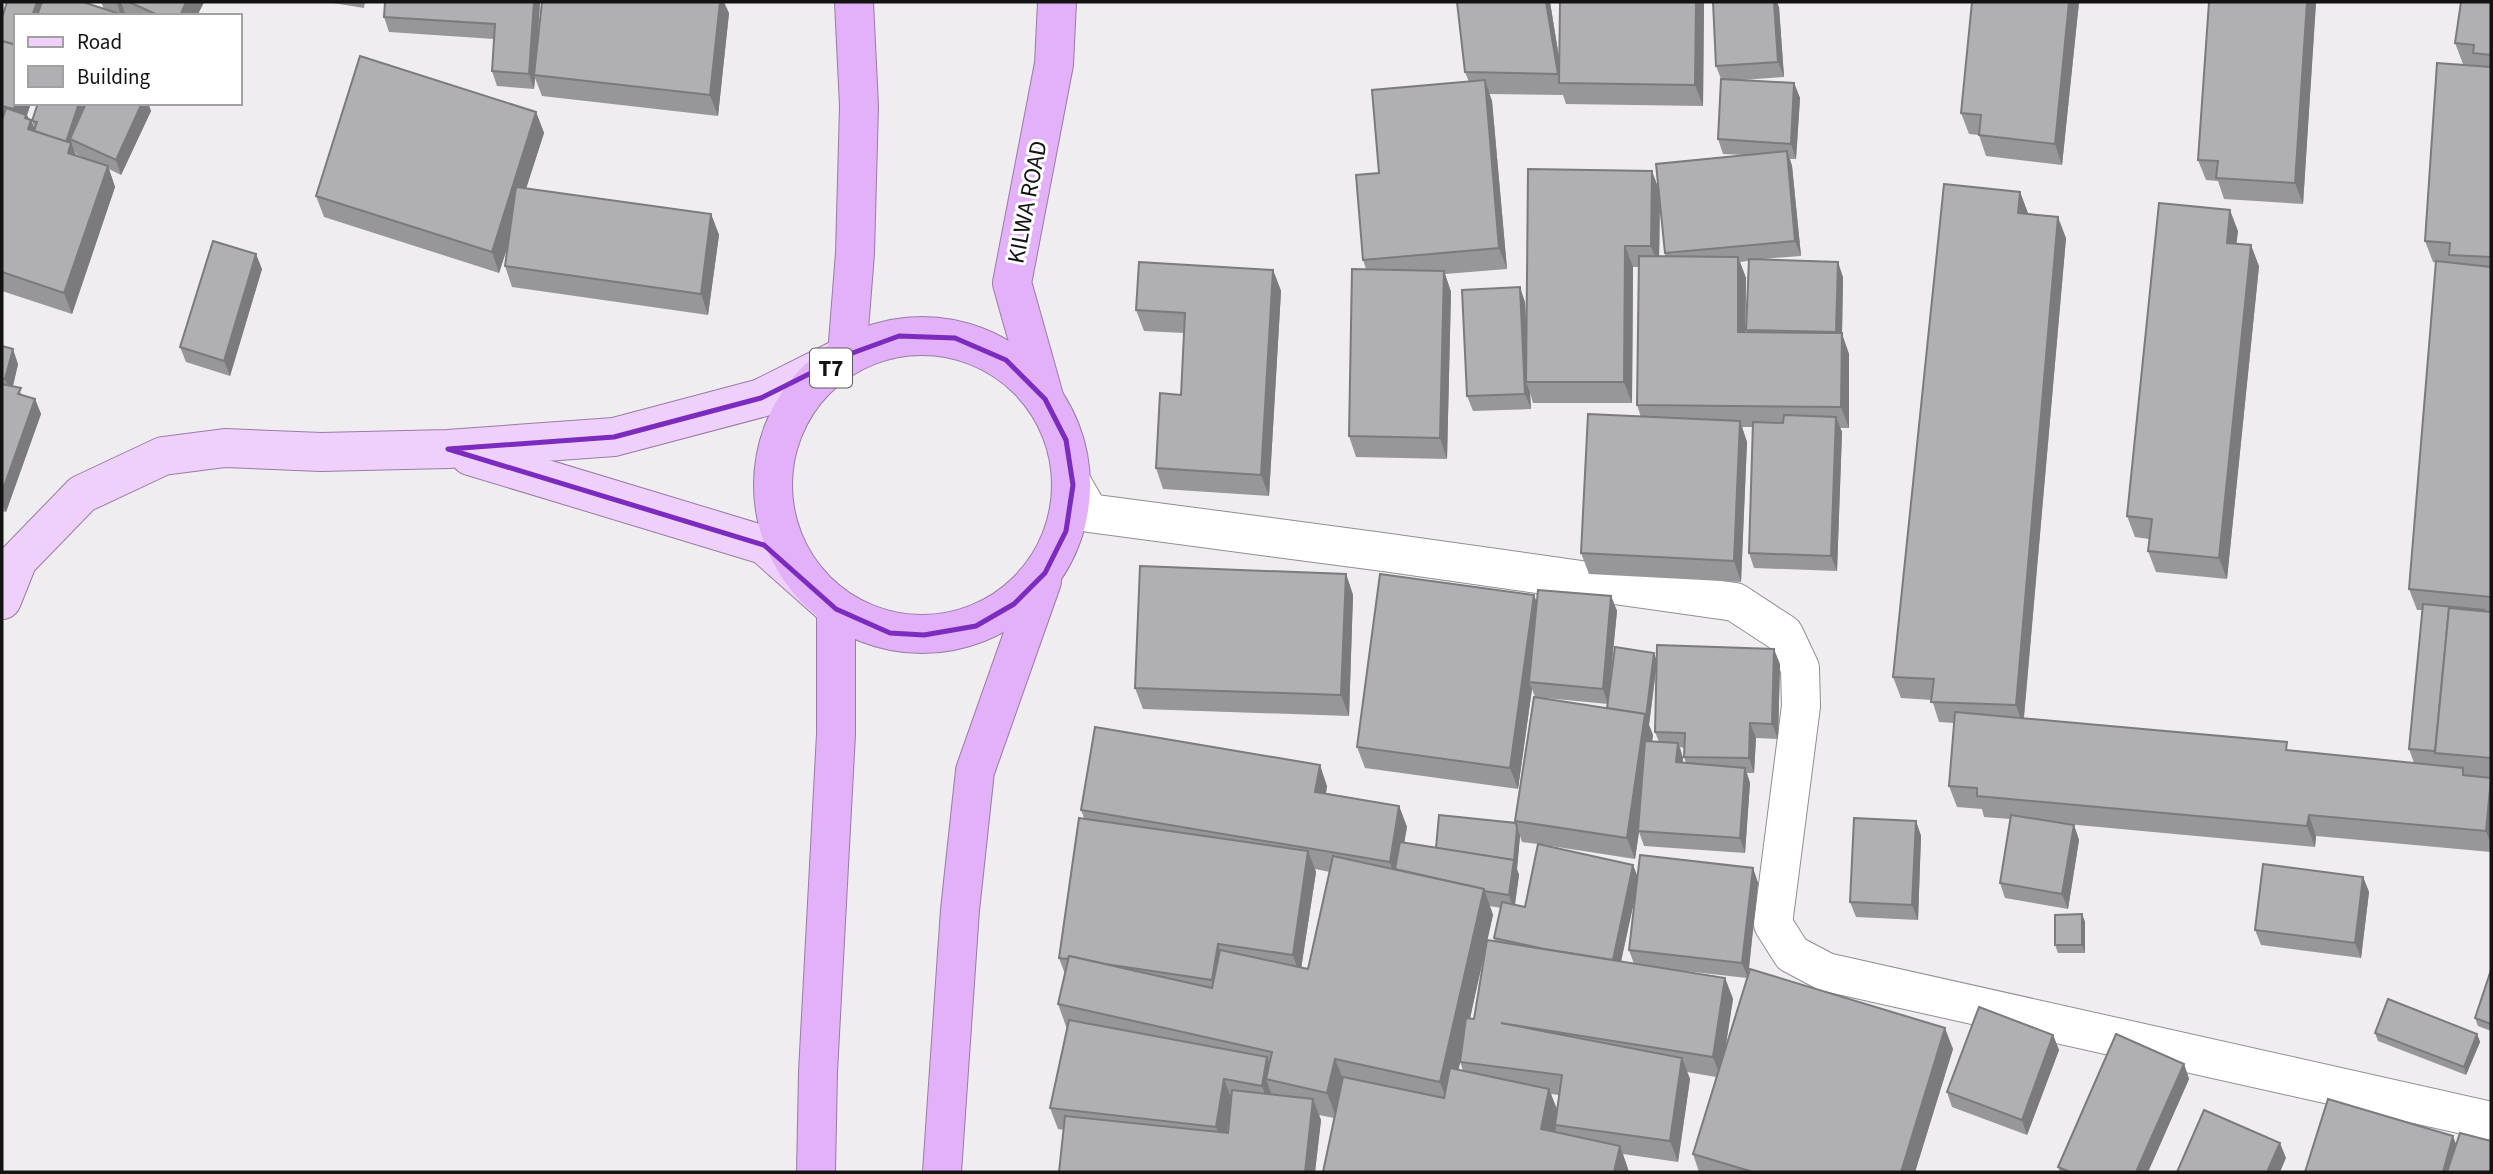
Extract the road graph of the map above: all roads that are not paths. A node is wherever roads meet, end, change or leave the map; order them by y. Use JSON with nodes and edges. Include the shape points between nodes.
{"nodes":[{"id":1,"x":854,"y":2,"type":"edge"},
{"id":2,"x":1057,"y":2,"type":"edge"},
{"id":3,"x":847,"y":355,"type":"junction"},
{"id":4,"x":1045,"y":399,"type":"junction"},
{"id":5,"x":448,"y":449,"type":"junction"},
{"id":6,"x":1073,"y":485,"type":"junction"},
{"id":7,"x":1045,"y":573,"type":"junction"},
{"id":8,"x":2,"y":600,"type":"edge"},
{"id":9,"x":836,"y":609,"type":"junction"},
{"id":10,"x":2491,"y":1121,"type":"edge"},
{"id":11,"x":816,"y":1172,"type":"edge"},
{"id":12,"x":943,"y":1172,"type":"edge"}],
"edges":[{"from":1,"to":3,"type":"highway","number":"T7","via":[[859,106]]},
{"from":2,"to":4,"type":"highway","name":"KILWA ROAD","number":"T7","via":[[1054,64],[1012,283]]},
{"from":3,"to":4,"type":"highway","number":"T7","via":[[899,336],[955,338],[1006,360]]},
{"from":3,"to":5,"type":"main road","via":[[761,398],[614,437]]},
{"from":3,"to":9,"type":"highway","number":"T7","via":[[799,396],[773,454],[774,518],[800,576]]},
{"from":4,"to":6,"type":"highway","number":"T7","via":[[1066,440]]},
{"from":5,"to":8,"type":"main road","via":[[321,452],[225,448],[163,456],[82,494],[18,560]]},
{"from":5,"to":9,"type":"main road","via":[[764,545]]},
{"from":6,"to":7,"type":"highway","number":"T7","via":[[1066,531]]},
{"from":6,"to":10,"type":"street","via":[[1089,513],[1735,602],[1784,634],[1800,668],[1801,706],[1773,924],[1793,954],[1826,972]]},
{"from":7,"to":9,"type":"highway","number":"T7","via":[[1014,604],[976,626],[937,633],[890,633]]},
{"from":7,"to":12,"type":"highway","number":"T7","via":[[975,771],[960,910]]},
{"from":9,"to":11,"type":"highway","via":[[836,734]]}]}
